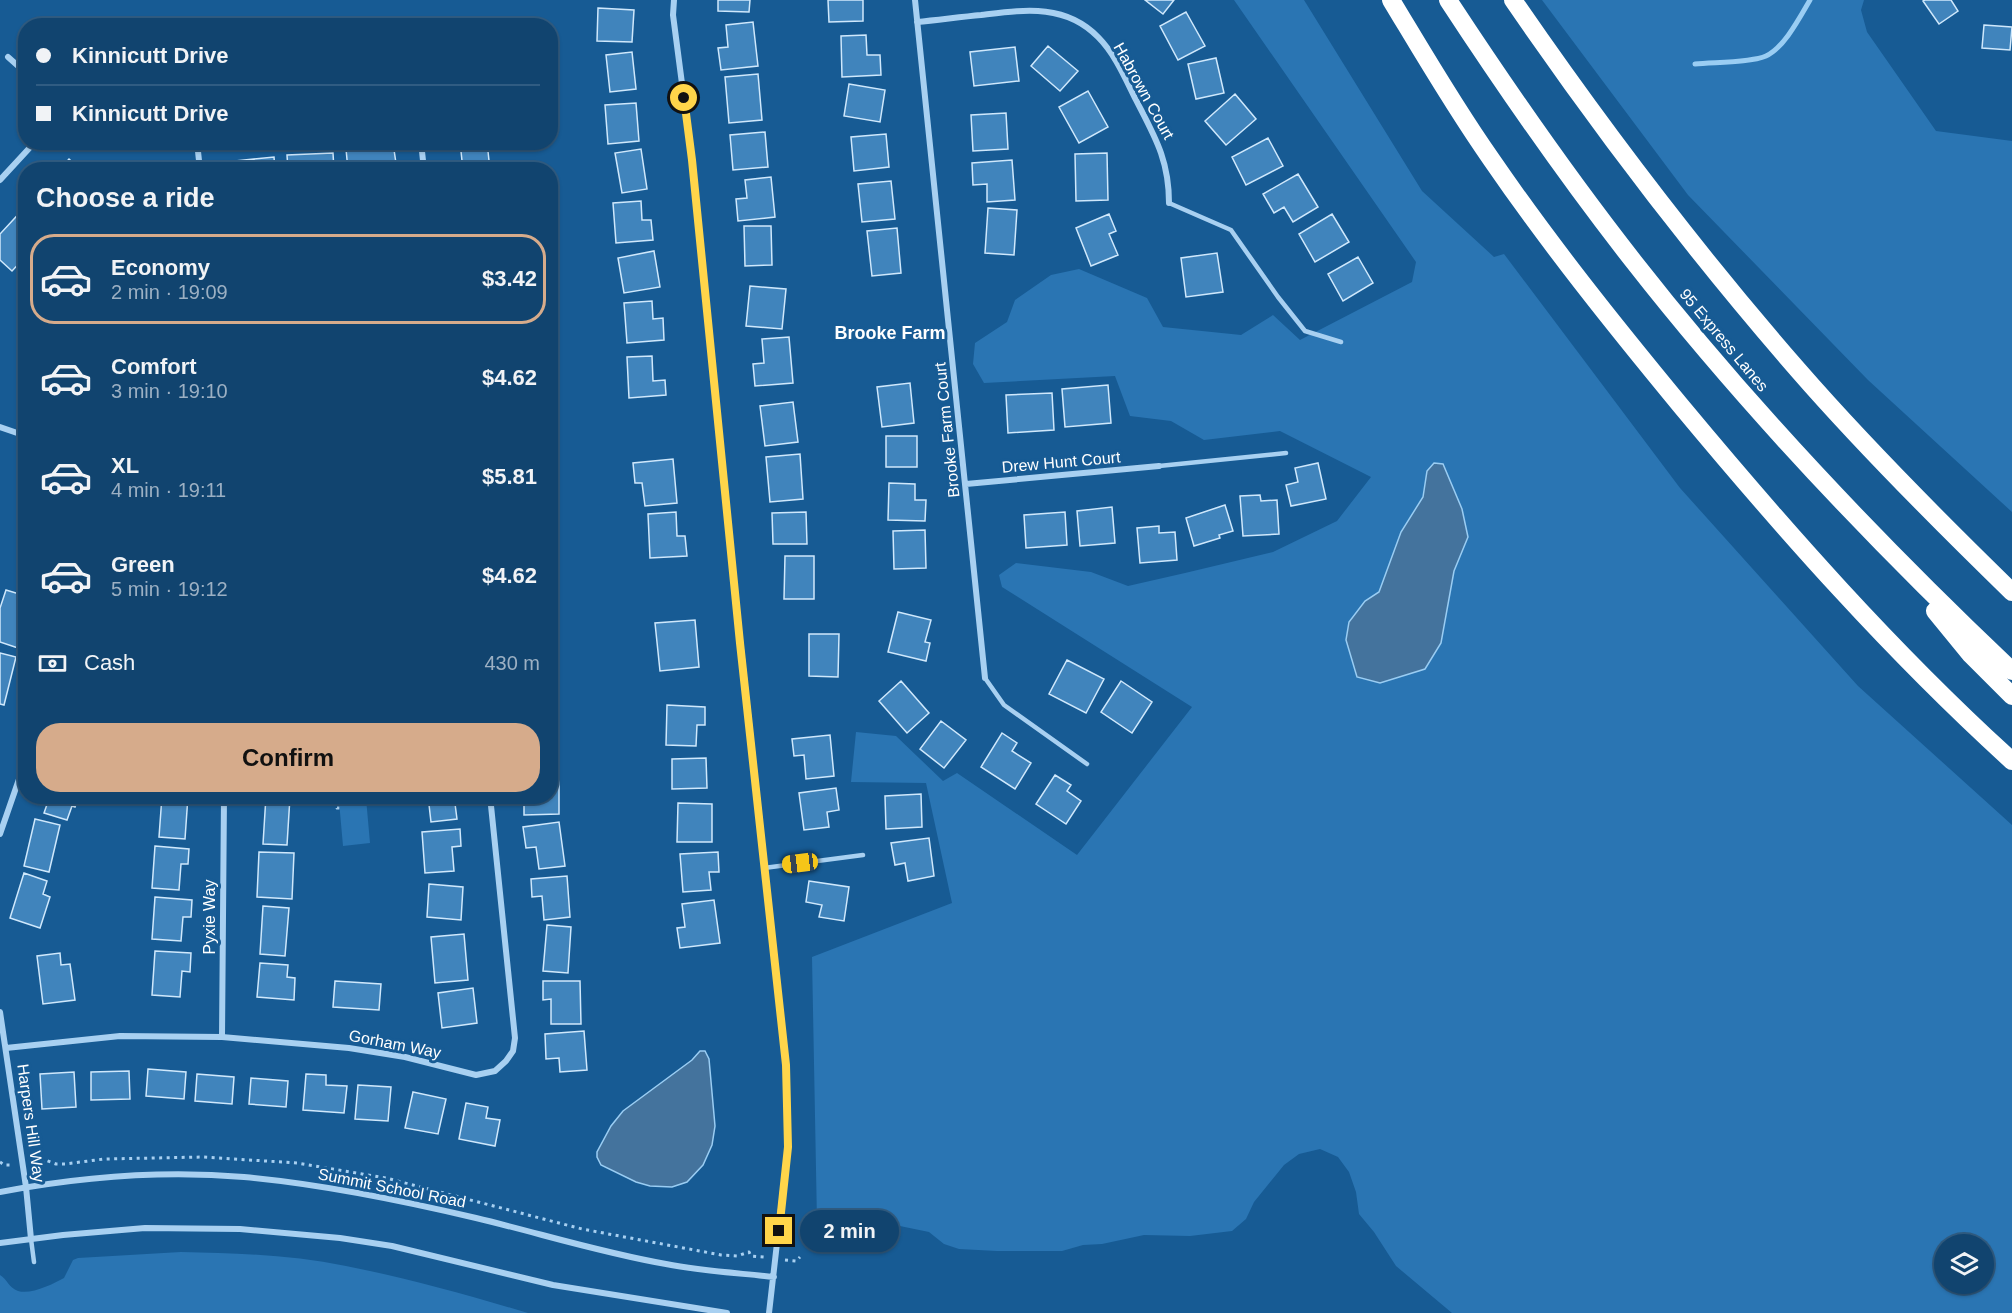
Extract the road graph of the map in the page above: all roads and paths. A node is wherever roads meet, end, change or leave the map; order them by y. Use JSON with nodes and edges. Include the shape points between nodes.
{"nodes":[{"id":1,"x":674,"y":0,"type":"edge"},
{"id":2,"x":915,"y":0,"type":"edge"},
{"id":3,"x":1390,"y":0,"type":"edge"},
{"id":4,"x":1448,"y":0,"type":"edge"},
{"id":5,"x":1513,"y":0,"type":"edge"},
{"id":6,"x":917,"y":22,"type":"junction"},
{"id":7,"x":8,"y":57,"type":"dead end"},
{"id":8,"x":18,"y":66,"type":"edge"},
{"id":9,"x":28,"y":150,"type":"edge"},
{"id":10,"x":0,"y":180,"type":"edge"},
{"id":11,"x":1168,"y":203,"type":"joint"},
{"id":12,"x":1341,"y":342,"type":"dead end"},
{"id":13,"x":0,"y":427,"type":"edge"},
{"id":14,"x":18,"y":433,"type":"edge"},
{"id":15,"x":1286,"y":453,"type":"dead end"},
{"id":16,"x":1159,"y":466,"type":"joint"},
{"id":17,"x":966,"y":484,"type":"junction"},
{"id":18,"x":1856,"y":517,"type":"junction"},
{"id":19,"x":2012,"y":592,"type":"edge"},
{"id":20,"x":2012,"y":671,"type":"edge"},
{"id":21,"x":986,"y":678,"type":"joint"},
{"id":22,"x":2012,"y":696,"type":"edge"},
{"id":23,"x":2012,"y":761,"type":"edge"},
{"id":24,"x":1088,"y":764,"type":"dead end"},
{"id":25,"x":18,"y":782,"type":"edge"},
{"id":26,"x":224,"y":804,"type":"edge"},
{"id":27,"x":334,"y":804,"type":"edge"},
{"id":28,"x":491,"y":804,"type":"edge"},
{"id":29,"x":340,"y":808,"type":"dead end"},
{"id":30,"x":0,"y":834,"type":"edge"},
{"id":31,"x":863,"y":855,"type":"dead end"},
{"id":32,"x":764,"y":868,"type":"junction"},
{"id":33,"x":0,"y":1012,"type":"edge"},
{"id":34,"x":222,"y":1037,"type":"junction"},
{"id":35,"x":6,"y":1048,"type":"junction"},
{"id":36,"x":0,"y":1161,"type":"edge"},
{"id":37,"x":4,"y":1165,"type":"dead end"},
{"id":38,"x":26,"y":1187,"type":"junction"},
{"id":39,"x":0,"y":1192,"type":"edge"},
{"id":40,"x":31,"y":1239,"type":"junction"},
{"id":41,"x":0,"y":1243,"type":"edge"},
{"id":42,"x":800,"y":1257,"type":"dead end"},
{"id":43,"x":796,"y":1261,"type":"dead end"},
{"id":44,"x":34,"y":1262,"type":"dead end"},
{"id":45,"x":774,"y":1277,"type":"junction"},
{"id":46,"x":727,"y":1313,"type":"edge"},
{"id":47,"x":769,"y":1313,"type":"edge"}],
"edges":[{"from":1,"to":32,"type":"street"},
{"from":2,"to":6,"type":"street","name":"Brooke Farm Court"},
{"from":3,"to":23,"type":"highway","via":[[1490,158],[1631,345],[1819,568]]},
{"from":4,"to":18,"type":"highway","name":"95 Express Lanes","via":[[1564,170],[1635,263],[1770,424]]},
{"from":5,"to":19,"type":"highway","via":[[1641,178],[1791,361],[1868,447]]},
{"from":6,"to":11,"type":"street","name":"Habrown Court","via":[[1027,9],[1067,17],[1085,27],[1098,37],[1118,64],[1159,143],[1166,166]]},
{"from":6,"to":17,"type":"street","name":"Brooke Farm Court"},
{"from":7,"to":8,"type":"street"},
{"from":9,"to":10,"type":"street"},
{"from":11,"to":12,"type":"lane","via":[[1231,230],[1305,331]]},
{"from":13,"to":14,"type":"street"},
{"from":15,"to":16,"type":"lane"},
{"from":16,"to":17,"type":"street","name":"Drew Hunt Court"},
{"from":17,"to":21,"type":"street","name":"Brooke Farm Court"},
{"from":18,"to":20,"type":"highway","name":"95 Express Lanes"},
{"from":18,"to":22,"type":"highway","via":[[1971,655]]},
{"from":21,"to":24,"type":"lane","via":[[1004,705]]},
{"from":25,"to":30,"type":"street"},
{"from":26,"to":34,"type":"street","name":"Pyxie Way"},
{"from":27,"to":29,"type":"path"},
{"from":28,"to":34,"type":"street","name":"Gorham Way","via":[[515,1038],[513,1050],[495,1071],[476,1075],[349,1048]]},
{"from":31,"to":32,"type":"lane"},
{"from":32,"to":45,"type":"street","via":[[788,1116]]},
{"from":33,"to":35,"type":"street","name":"Harpers Hill Way"},
{"from":34,"to":35,"type":"street","name":"Gorham Way","via":[[120,1036]]},
{"from":35,"to":38,"type":"street","name":"Harpers Hill Way"},
{"from":36,"to":37,"type":"path"},
{"from":38,"to":39,"type":"street","name":"Summit School Road"},
{"from":38,"to":40,"type":"street","name":"Harpers Hill Way"},
{"from":38,"to":45,"type":"street","name":"Summit School Road","via":[[148,1176],[244,1177],[439,1210],[666,1264]]},
{"from":40,"to":41,"type":"street"},
{"from":40,"to":44,"type":"lane"},
{"from":40,"to":46,"type":"street","via":[[163,1228],[240,1229],[340,1238],[392,1246],[553,1285]]},
{"from":42,"to":43,"type":"path"},
{"from":45,"to":47,"type":"street"}]}
